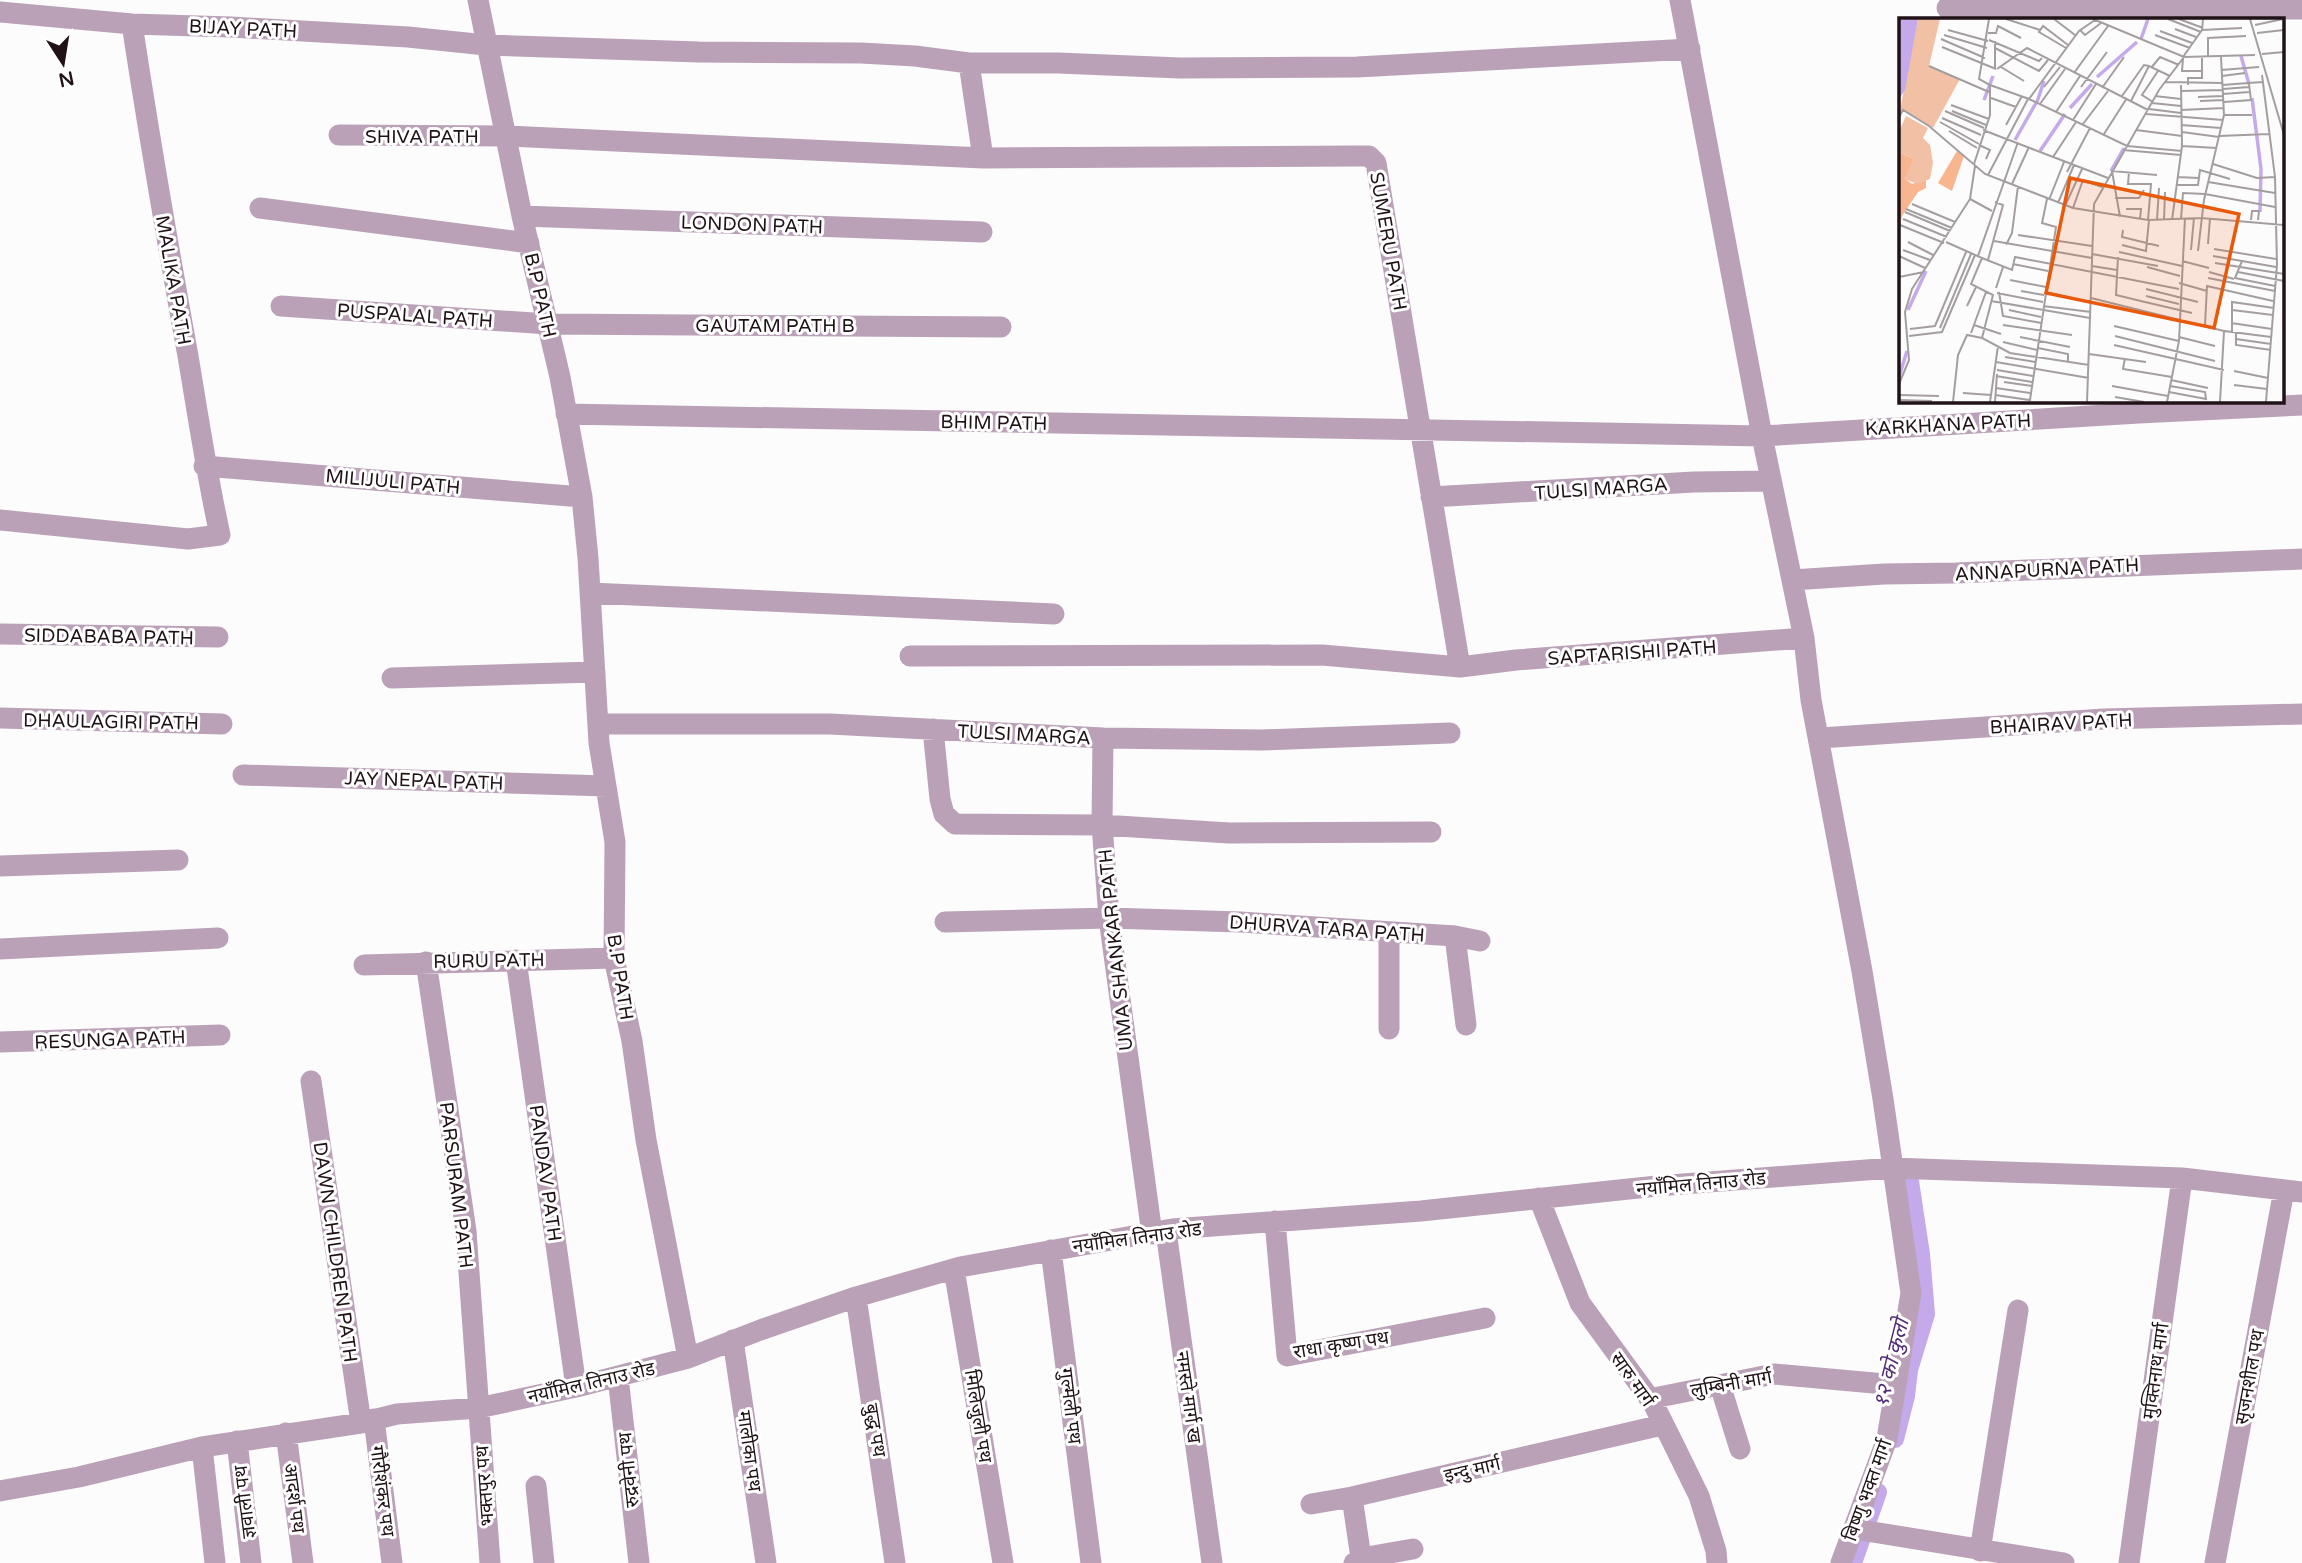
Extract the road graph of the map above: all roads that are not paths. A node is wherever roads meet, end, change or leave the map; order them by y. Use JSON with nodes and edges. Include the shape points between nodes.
{"nodes":[{"id":1,"x":478,"y":0,"type":"edge"},
{"id":2,"x":1680,"y":0,"type":"edge"},
{"id":3,"x":1947,"y":8,"type":"dead end"},
{"id":4,"x":2302,"y":9,"type":"edge"},
{"id":5,"x":0,"y":12,"type":"edge"},
{"id":6,"x":132,"y":24,"type":"junction"},
{"id":7,"x":486,"y":44,"type":"junction"},
{"id":8,"x":1689,"y":49,"type":"junction"},
{"id":9,"x":969,"y":63,"type":"junction"},
{"id":10,"x":339,"y":135,"type":"dead end"},
{"id":11,"x":506,"y":136,"type":"junction"},
{"id":12,"x":983,"y":158,"type":"junction"},
{"id":13,"x":260,"y":208,"type":"dead end"},
{"id":14,"x":522,"y":216,"type":"junction"},
{"id":15,"x":982,"y":232,"type":"dead end"},
{"id":16,"x":529,"y":243,"type":"junction"},
{"id":17,"x":281,"y":306,"type":"dead end"},
{"id":18,"x":548,"y":324,"type":"junction"},
{"id":19,"x":1001,"y":327,"type":"dead end"},
{"id":20,"x":2302,"y":405,"type":"edge"},
{"id":21,"x":566,"y":414,"type":"junction"},
{"id":22,"x":1422,"y":431,"type":"junction"},
{"id":23,"x":1762,"y":436,"type":"junction"},
{"id":24,"x":204,"y":466,"type":"junction"},
{"id":25,"x":1772,"y":481,"type":"junction"},
{"id":26,"x":582,"y":497,"type":"junction"},
{"id":27,"x":1431,"y":497,"type":"junction"},
{"id":28,"x":0,"y":520,"type":"edge"},
{"id":29,"x":2302,"y":559,"type":"edge"},
{"id":30,"x":1792,"y":580,"type":"junction"},
{"id":31,"x":590,"y":593,"type":"junction"},
{"id":32,"x":1054,"y":614,"type":"dead end"},
{"id":33,"x":0,"y":634,"type":"edge"},
{"id":34,"x":218,"y":637,"type":"dead end"},
{"id":35,"x":1804,"y":638,"type":"junction"},
{"id":36,"x":910,"y":656,"type":"dead end"},
{"id":37,"x":1460,"y":667,"type":"junction"},
{"id":38,"x":595,"y":672,"type":"junction"},
{"id":39,"x":392,"y":678,"type":"dead end"},
{"id":40,"x":2302,"y":714,"type":"edge"},
{"id":41,"x":0,"y":718,"type":"edge"},
{"id":42,"x":222,"y":724,"type":"dead end"},
{"id":43,"x":598,"y":724,"type":"junction"},
{"id":44,"x":933,"y":729,"type":"junction"},
{"id":45,"x":1450,"y":733,"type":"dead end"},
{"id":46,"x":1103,"y":738,"type":"junction"},
{"id":47,"x":1820,"y":738,"type":"junction"},
{"id":48,"x":243,"y":775,"type":"dead end"},
{"id":49,"x":606,"y":786,"type":"junction"},
{"id":50,"x":1102,"y":825,"type":"junction"},
{"id":51,"x":1431,"y":832,"type":"dead end"},
{"id":52,"x":178,"y":860,"type":"dead end"},
{"id":53,"x":0,"y":866,"type":"edge"},
{"id":54,"x":1109,"y":918,"type":"junction"},
{"id":55,"x":945,"y":922,"type":"dead end"},
{"id":56,"x":1389,"y":933,"type":"junction"},
{"id":57,"x":1455,"y":936,"type":"junction"},
{"id":58,"x":218,"y":938,"type":"dead end"},
{"id":59,"x":1480,"y":941,"type":"dead end"},
{"id":60,"x":0,"y":949,"type":"edge"},
{"id":61,"x":614,"y":958,"type":"junction"},
{"id":62,"x":516,"y":960,"type":"junction"},
{"id":63,"x":426,"y":962,"type":"junction"},
{"id":64,"x":364,"y":965,"type":"dead end"},
{"id":65,"x":1466,"y":1025,"type":"dead end"},
{"id":66,"x":1389,"y":1029,"type":"dead end"},
{"id":67,"x":220,"y":1035,"type":"dead end"},
{"id":68,"x":0,"y":1042,"type":"edge"},
{"id":69,"x":311,"y":1081,"type":"dead end"},
{"id":70,"x":1892,"y":1168,"type":"junction"},
{"id":71,"x":2182,"y":1178,"type":"junction"},
{"id":72,"x":2293,"y":1191,"type":"edge"},
{"id":73,"x":1539,"y":1198,"type":"junction"},
{"id":74,"x":1275,"y":1220,"type":"junction"},
{"id":75,"x":1159,"y":1233,"type":"junction"},
{"id":76,"x":1051,"y":1250,"type":"junction"},
{"id":77,"x":954,"y":1269,"type":"junction"},
{"id":78,"x":856,"y":1297,"type":"junction"},
{"id":79,"x":2018,"y":1310,"type":"dead end"},
{"id":80,"x":1485,"y":1318,"type":"dead end"},
{"id":81,"x":733,"y":1340,"type":"junction"},
{"id":82,"x":688,"y":1358,"type":"junction"},
{"id":83,"x":618,"y":1377,"type":"junction"},
{"id":84,"x":1720,"y":1385,"type":"junction"},
{"id":85,"x":1896,"y":1385,"type":"junction"},
{"id":86,"x":576,"y":1387,"type":"junction"},
{"id":87,"x":1649,"y":1399,"type":"junction"},
{"id":88,"x":478,"y":1408,"type":"junction"},
{"id":89,"x":367,"y":1421,"type":"junction"},
{"id":90,"x":1662,"y":1425,"type":"junction"},
{"id":91,"x":286,"y":1433,"type":"junction"},
{"id":92,"x":237,"y":1441,"type":"junction"},
{"id":93,"x":202,"y":1447,"type":"junction"},
{"id":94,"x":1740,"y":1449,"type":"dead end"},
{"id":95,"x":536,"y":1486,"type":"dead end"},
{"id":96,"x":0,"y":1491,"type":"edge"},
{"id":97,"x":1352,"y":1497,"type":"junction"},
{"id":98,"x":1311,"y":1504,"type":"dead end"},
{"id":99,"x":1861,"y":1530,"type":"junction"},
{"id":100,"x":1413,"y":1549,"type":"dead end"},
{"id":101,"x":1980,"y":1551,"type":"junction"},
{"id":102,"x":1357,"y":1560,"type":"edge"},
{"id":103,"x":215,"y":1563,"type":"edge"},
{"id":104,"x":251,"y":1563,"type":"edge"},
{"id":105,"x":303,"y":1563,"type":"edge"},
{"id":106,"x":392,"y":1563,"type":"edge"},
{"id":107,"x":490,"y":1563,"type":"edge"},
{"id":108,"x":544,"y":1563,"type":"edge"},
{"id":109,"x":639,"y":1563,"type":"edge"},
{"id":110,"x":766,"y":1563,"type":"edge"},
{"id":111,"x":895,"y":1563,"type":"edge"},
{"id":112,"x":1003,"y":1563,"type":"edge"},
{"id":113,"x":1091,"y":1563,"type":"edge"},
{"id":114,"x":1212,"y":1563,"type":"edge"},
{"id":115,"x":1717,"y":1563,"type":"edge"},
{"id":116,"x":1841,"y":1563,"type":"edge"},
{"id":117,"x":2064,"y":1563,"type":"edge"},
{"id":118,"x":2129,"y":1563,"type":"edge"},
{"id":119,"x":2215,"y":1563,"type":"edge"}],
"edges":[{"from":1,"to":7,"type":"street","name":"B.P PATH"},
{"from":2,"to":8,"type":"street","name":"बिष्णु भक्त मार्ग"},
{"from":3,"to":4,"type":"street"},
{"from":5,"to":6,"type":"street","name":"BIJAY PATH"},
{"from":6,"to":7,"type":"street","name":"BIJAY PATH"},
{"from":6,"to":24,"type":"street","name":"MALIKA PATH"},
{"from":7,"to":9,"type":"street","name":"BIJAY PATH","via":[[861,53]]},
{"from":7,"to":11,"type":"street","name":"B.P PATH"},
{"from":8,"to":9,"type":"street","name":"BIJAY PATH","via":[[1357,67]]},
{"from":8,"to":23,"type":"street","name":"बिष्णु भक्त मार्ग"},
{"from":9,"to":12,"type":"street"},
{"from":10,"to":11,"type":"street","name":"SHIVA PATH"},
{"from":11,"to":12,"type":"street","name":"SHIVA PATH"},
{"from":11,"to":14,"type":"street","name":"B.P PATH"},
{"from":12,"to":22,"type":"street","name":"SUMERU PATH","via":[[1369,156],[1376,163]]},
{"from":13,"to":16,"type":"street"},
{"from":14,"to":15,"type":"street","name":"LONDON PATH"},
{"from":14,"to":16,"type":"street","name":"B.P PATH"},
{"from":16,"to":18,"type":"street","name":"B.P PATH"},
{"from":17,"to":18,"type":"street","name":"PUSPALAL PATH"},
{"from":18,"to":19,"type":"street","name":"GAUTAM PATH B"},
{"from":18,"to":21,"type":"street","name":"B.P PATH"},
{"from":20,"to":23,"type":"street","name":"KARKHANA PATH"},
{"from":21,"to":22,"type":"street","name":"BHIM PATH"},
{"from":21,"to":26,"type":"street","name":"B.P PATH"},
{"from":22,"to":23,"type":"street","name":"KARKHANA PATH"},
{"from":22,"to":27,"type":"street","name":"SUMERU PATH"},
{"from":23,"to":25,"type":"street","name":"बिष्णु भक्त मार्ग"},
{"from":24,"to":26,"type":"street","name":"MILIJULI PATH"},
{"from":24,"to":28,"type":"street","name":"MALIKA PATH","via":[[220,536],[188,539]]},
{"from":25,"to":27,"type":"street","name":"TULSI MARGA"},
{"from":25,"to":30,"type":"street","name":"बिष्णु भक्त मार्ग"},
{"from":26,"to":31,"type":"street","name":"B.P PATH"},
{"from":27,"to":37,"type":"street","name":"SUMERU PATH"},
{"from":29,"to":30,"type":"street","name":"ANNAPURNA PATH"},
{"from":30,"to":35,"type":"street","name":"बिष्णु भक्त मार्ग"},
{"from":31,"to":32,"type":"street"},
{"from":31,"to":38,"type":"street","name":"B.P PATH"},
{"from":33,"to":34,"type":"street","name":"SIDDABABA PATH"},
{"from":35,"to":37,"type":"street","name":"SAPTARISHI PATH"},
{"from":35,"to":47,"type":"street","name":"बिष्णु भक्त मार्ग"},
{"from":36,"to":37,"type":"street","name":"SAPTARISHI PATH","via":[[1322,655]]},
{"from":38,"to":39,"type":"street"},
{"from":38,"to":43,"type":"street","name":"B.P PATH"},
{"from":40,"to":47,"type":"street","name":"BHAIRAV PATH","via":[[2104,719]]},
{"from":41,"to":42,"type":"street","name":"DHAULAGIRI PATH"},
{"from":43,"to":44,"type":"street","name":"TULSI MARGA"},
{"from":43,"to":49,"type":"street","name":"B.P PATH"},
{"from":44,"to":46,"type":"street","name":"TULSI MARGA"},
{"from":44,"to":50,"type":"street","via":[[940,799],[944,814],[955,824]]},
{"from":45,"to":46,"type":"street","name":"TULSI MARGA","via":[[1262,740]]},
{"from":46,"to":50,"type":"street"},
{"from":47,"to":70,"type":"street","name":"बिष्णु भक्त मार्ग"},
{"from":48,"to":49,"type":"street","name":"JAY NEPAL PATH"},
{"from":49,"to":61,"type":"street","name":"B.P PATH","via":[[615,842]]},
{"from":50,"to":51,"type":"street","name":"UMA SHANKAR PATH","via":[[1229,832]]},
{"from":50,"to":54,"type":"street","name":"UMA SHANKAR PATH"},
{"from":52,"to":53,"type":"street"},
{"from":54,"to":55,"type":"street","name":"DHURVA TARA PATH"},
{"from":54,"to":56,"type":"street","name":"DHURVA TARA PATH"},
{"from":54,"to":75,"type":"street","name":"UMA SHANKAR PATH"},
{"from":56,"to":57,"type":"street","name":"DHURVA TARA PATH"},
{"from":56,"to":66,"type":"street"},
{"from":57,"to":59,"type":"street","name":"DHURVA TARA PATH"},
{"from":57,"to":65,"type":"street"},
{"from":58,"to":60,"type":"street"},
{"from":61,"to":62,"type":"street","name":"RURU PATH"},
{"from":61,"to":82,"type":"street","name":"B.P PATH"},
{"from":62,"to":63,"type":"street","name":"RURU PATH"},
{"from":62,"to":86,"type":"street","name":"PANDAV PATH"},
{"from":63,"to":64,"type":"street","name":"RURU PATH"},
{"from":63,"to":88,"type":"street","name":"PARSURAM PATH","via":[[466,1231]]},
{"from":67,"to":68,"type":"street","name":"RESUNGA PATH"},
{"from":69,"to":89,"type":"street","name":"DAWN CHILDREN PATH"},
{"from":70,"to":71,"type":"street","name":"नयाँमिल तिनाउ रोड"},
{"from":70,"to":73,"type":"street","name":"नयाँमिल तिनाउ रोड"},
{"from":70,"to":85,"type":"street","name":"बिष्णु भक्त मार्ग","via":[[1911,1293]]},
{"from":71,"to":72,"type":"street","name":"नयाँमिल तिनाउ रोड"},
{"from":71,"to":118,"type":"street","name":"मुक्तिनाथ मार्ग"},
{"from":72,"to":119,"type":"street","name":"सृजनशील पथ"},
{"from":73,"to":74,"type":"street","name":"नयाँमिल तिनाउ रोड"},
{"from":73,"to":87,"type":"street","name":"सारु मार्ग","via":[[1580,1303]]},
{"from":74,"to":75,"type":"street","name":"नयाँमिल तिनाउ रोड"},
{"from":74,"to":80,"type":"street","name":"राधा कृष्ण पथ","via":[[1287,1356]]},
{"from":75,"to":76,"type":"street","name":"नयाँमिल तिनाउ रोड"},
{"from":75,"to":114,"type":"street","name":"नमस्ते मार्ग ख"},
{"from":76,"to":77,"type":"street","name":"नयाँमिल तिनाउ रोड"},
{"from":76,"to":113,"type":"street","name":"गुल्मेली पथ"},
{"from":77,"to":78,"type":"street","name":"नयाँमिल तिनाउ रोड"},
{"from":77,"to":112,"type":"street","name":"मिलिजुली पथ"},
{"from":78,"to":81,"type":"street","name":"नयाँमिल तिनाउ रोड"},
{"from":78,"to":111,"type":"street","name":"बुद्ध पथ"},
{"from":79,"to":101,"type":"street"},
{"from":81,"to":82,"type":"street","name":"नयाँमिल तिनाउ रोड"},
{"from":81,"to":110,"type":"street","name":"मालीका पथ"},
{"from":82,"to":83,"type":"street","name":"नयाँमिल तिनाउ रोड"},
{"from":83,"to":86,"type":"street","name":"नयाँमिल तिनाउ रोड"},
{"from":83,"to":109,"type":"street","name":"रुद्रवेनी पथ"},
{"from":84,"to":85,"type":"street","name":"लुम्बिनी मार्ग","via":[[1774,1374]]},
{"from":84,"to":87,"type":"street","name":"लुम्बिनी मार्ग"},
{"from":84,"to":94,"type":"street"},
{"from":85,"to":99,"type":"street","name":"बिष्णु भक्त मार्ग","via":[[1887,1439]]},
{"from":86,"to":88,"type":"street","name":"नयाँमिल तिनाउ रोड"},
{"from":87,"to":90,"type":"street","name":"सारु मार्ग"},
{"from":88,"to":89,"type":"street","name":"नयाँमिल तिनाउ रोड"},
{"from":88,"to":107,"type":"street","name":"भक्तपुर पथ"},
{"from":89,"to":91,"type":"street","name":"नयाँमिल तिनाउ रोड"},
{"from":89,"to":106,"type":"street","name":"गौरीशंकर पथ"},
{"from":90,"to":97,"type":"street","name":"इन्दु मार्ग"},
{"from":90,"to":115,"type":"street","name":"सारु मार्ग","via":[[1699,1496]]},
{"from":91,"to":92,"type":"street","name":"नयाँमिल तिनाउ रोड"},
{"from":91,"to":105,"type":"street","name":"आदर्श पथ"},
{"from":92,"to":93,"type":"street","name":"नयाँमिल तिनाउ रोड"},
{"from":92,"to":104,"type":"street","name":"ज्ञवाली पथ"},
{"from":93,"to":96,"type":"street","name":"नयाँमिल तिनाउ रोड"},
{"from":93,"to":103,"type":"street"},
{"from":95,"to":108,"type":"street"},
{"from":97,"to":98,"type":"street","name":"इन्दु मार्ग"},
{"from":97,"to":102,"type":"street"},
{"from":99,"to":101,"type":"street"},
{"from":99,"to":116,"type":"street","name":"बिष्णु भक्त मार्ग"},
{"from":100,"to":102,"type":"street"},
{"from":101,"to":117,"type":"street"}]}
